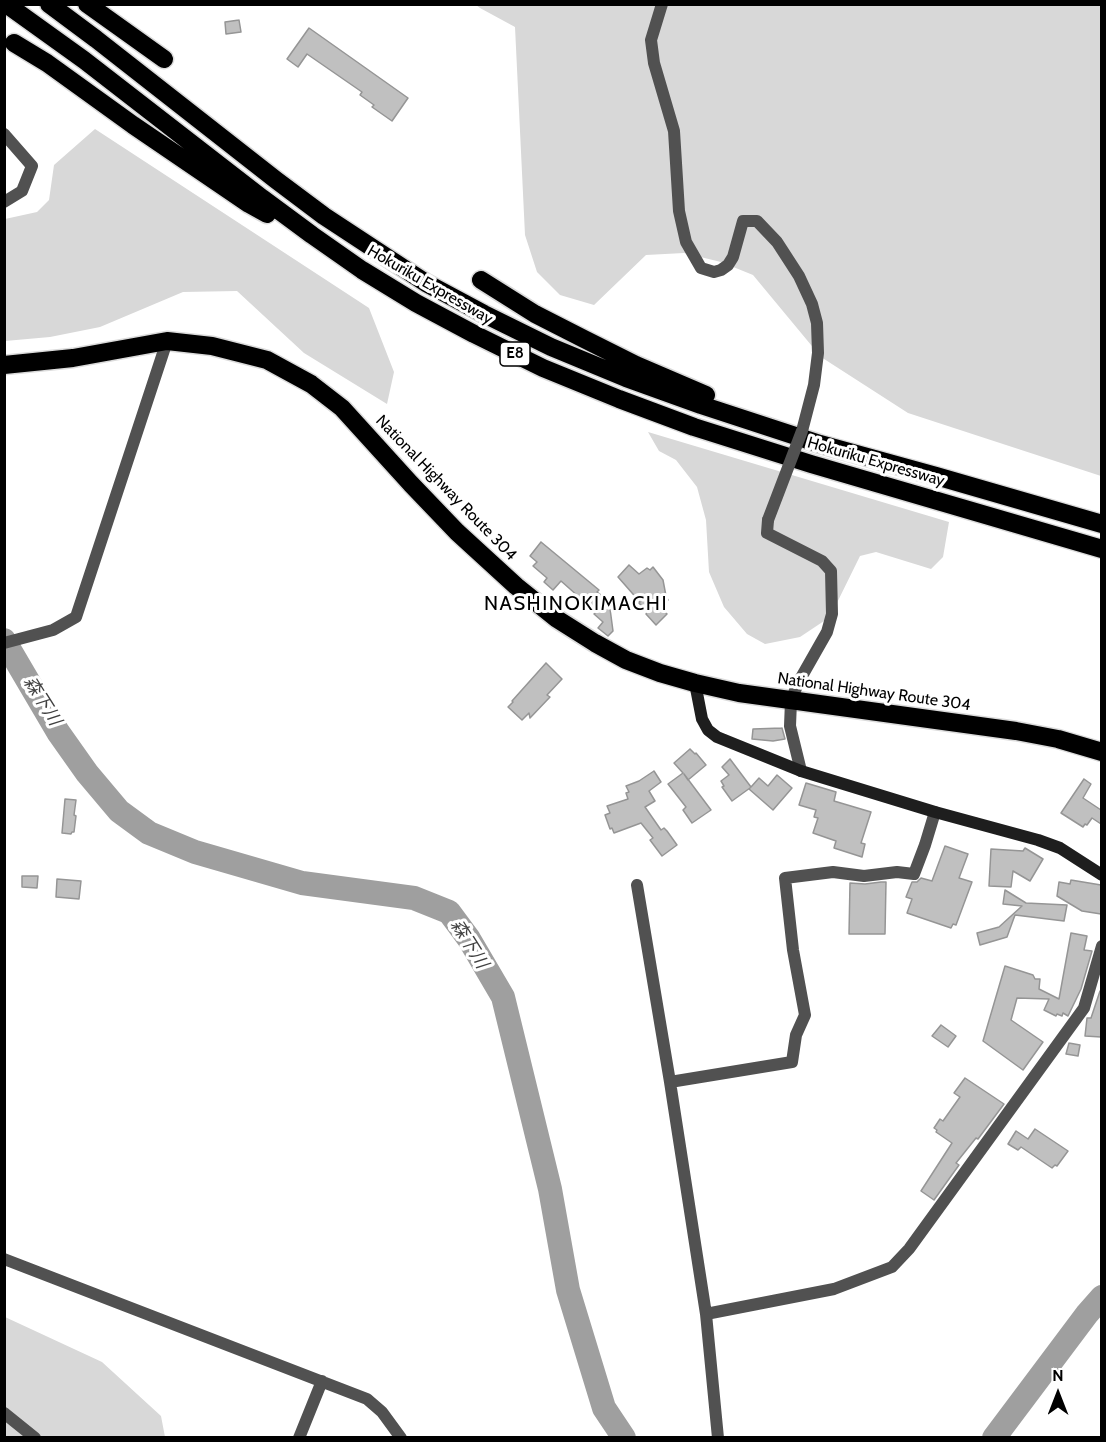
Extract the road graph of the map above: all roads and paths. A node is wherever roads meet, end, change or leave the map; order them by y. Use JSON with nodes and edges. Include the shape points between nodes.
{"nodes":[{"id":1,"x":6,"y":4,"type":"edge"},
{"id":2,"x":49,"y":4,"type":"edge"},
{"id":3,"x":87,"y":4,"type":"edge"},
{"id":4,"x":662,"y":4,"type":"edge"},
{"id":5,"x":14,"y":43,"type":"dead end"},
{"id":6,"x":165,"y":59,"type":"dead end"},
{"id":7,"x":4,"y":134,"type":"edge"},
{"id":8,"x":4,"y":202,"type":"edge"},
{"id":9,"x":362,"y":270,"type":"junction"},
{"id":10,"x":481,"y":280,"type":"dead end"},
{"id":11,"x":167,"y":341,"type":"junction"},
{"id":12,"x":4,"y":365,"type":"edge"},
{"id":13,"x":936,"y":476,"type":"junction"},
{"id":14,"x":1101,"y":524,"type":"edge"},
{"id":15,"x":1101,"y":549,"type":"edge"},
{"id":16,"x":4,"y":643,"type":"edge"},
{"id":17,"x":695,"y":683,"type":"junction"},
{"id":18,"x":792,"y":701,"type":"junction"},
{"id":19,"x":1101,"y":752,"type":"edge"},
{"id":20,"x":801,"y":771,"type":"junction"},
{"id":21,"x":935,"y":812,"type":"junction"},
{"id":22,"x":1101,"y":875,"type":"edge"},
{"id":23,"x":637,"y":885,"type":"dead end"},
{"id":24,"x":1101,"y":946,"type":"edge"},
{"id":25,"x":670,"y":1082,"type":"junction"},
{"id":26,"x":4,"y":1259,"type":"edge"},
{"id":27,"x":706,"y":1314,"type":"junction"},
{"id":28,"x":322,"y":1381,"type":"junction"},
{"id":29,"x":4,"y":1413,"type":"edge"},
{"id":30,"x":35,"y":1437,"type":"edge"},
{"id":31,"x":299,"y":1437,"type":"edge"},
{"id":32,"x":401,"y":1437,"type":"edge"},
{"id":33,"x":718,"y":1437,"type":"edge"}],
"edges":[{"from":1,"to":9,"type":"highway","name":"Hokuriku Expressway","number":"E8"},
{"from":2,"to":13,"type":"highway","name":"Hokuriku Expressway","number":"E8","via":[[324,216],[426,283],[484,314],[551,347],[701,405]]},
{"from":3,"to":6,"type":"highway"},
{"from":4,"to":18,"type":"street","bridge":true,"via":[[651,40],[674,131],[686,242],[701,268],[721,270],[733,257],[743,221],[757,221],[777,242],[799,276],[817,323],[814,386],[768,520],[767,533],[822,561],[831,571],[832,614],[827,632]]},
{"from":5,"to":9,"type":"highway","via":[[249,204]]},
{"from":7,"to":8,"type":"street","via":[[32,166],[22,191]]},
{"from":9,"to":15,"type":"highway","name":"Hokuriku Expressway","number":"E8","via":[[474,334],[619,399],[811,464]]},
{"from":10,"to":13,"type":"highway","via":[[535,314],[636,365],[753,415]]},
{"from":11,"to":12,"type":"highway","name":"National Highway Route 304","via":[[73,358]]},
{"from":11,"to":16,"type":"street","via":[[76,617],[53,630]]},
{"from":11,"to":17,"type":"highway","name":"National Highway Route 304","via":[[212,346],[267,360],[310,384],[342,408],[458,532],[557,620],[626,660]]},
{"from":13,"to":14,"type":"highway","name":"Hokuriku Expressway","number":"E8"},
{"from":17,"to":18,"type":"highway","name":"National Highway Route 304"},
{"from":17,"to":20,"type":"street","via":[[702,720],[708,730]]},
{"from":18,"to":19,"type":"highway","name":"National Highway Route 304","via":[[1016,731]]},
{"from":18,"to":20,"type":"street","via":[[790,726]]},
{"from":20,"to":21,"type":"street"},
{"from":21,"to":22,"type":"street","via":[[1060,848]]},
{"from":21,"to":25,"type":"street","via":[[914,874],[864,876],[833,872],[785,879],[805,1015],[796,1035],[792,1062]]},
{"from":23,"to":25,"type":"street"},
{"from":24,"to":27,"type":"street","via":[[1084,1008],[892,1267],[834,1289]]},
{"from":25,"to":27,"type":"street"},
{"from":26,"to":28,"type":"street"},
{"from":27,"to":33,"type":"street"},
{"from":28,"to":31,"type":"street"},
{"from":28,"to":32,"type":"street","via":[[367,1399]]},
{"from":29,"to":30,"type":"street"}]}
